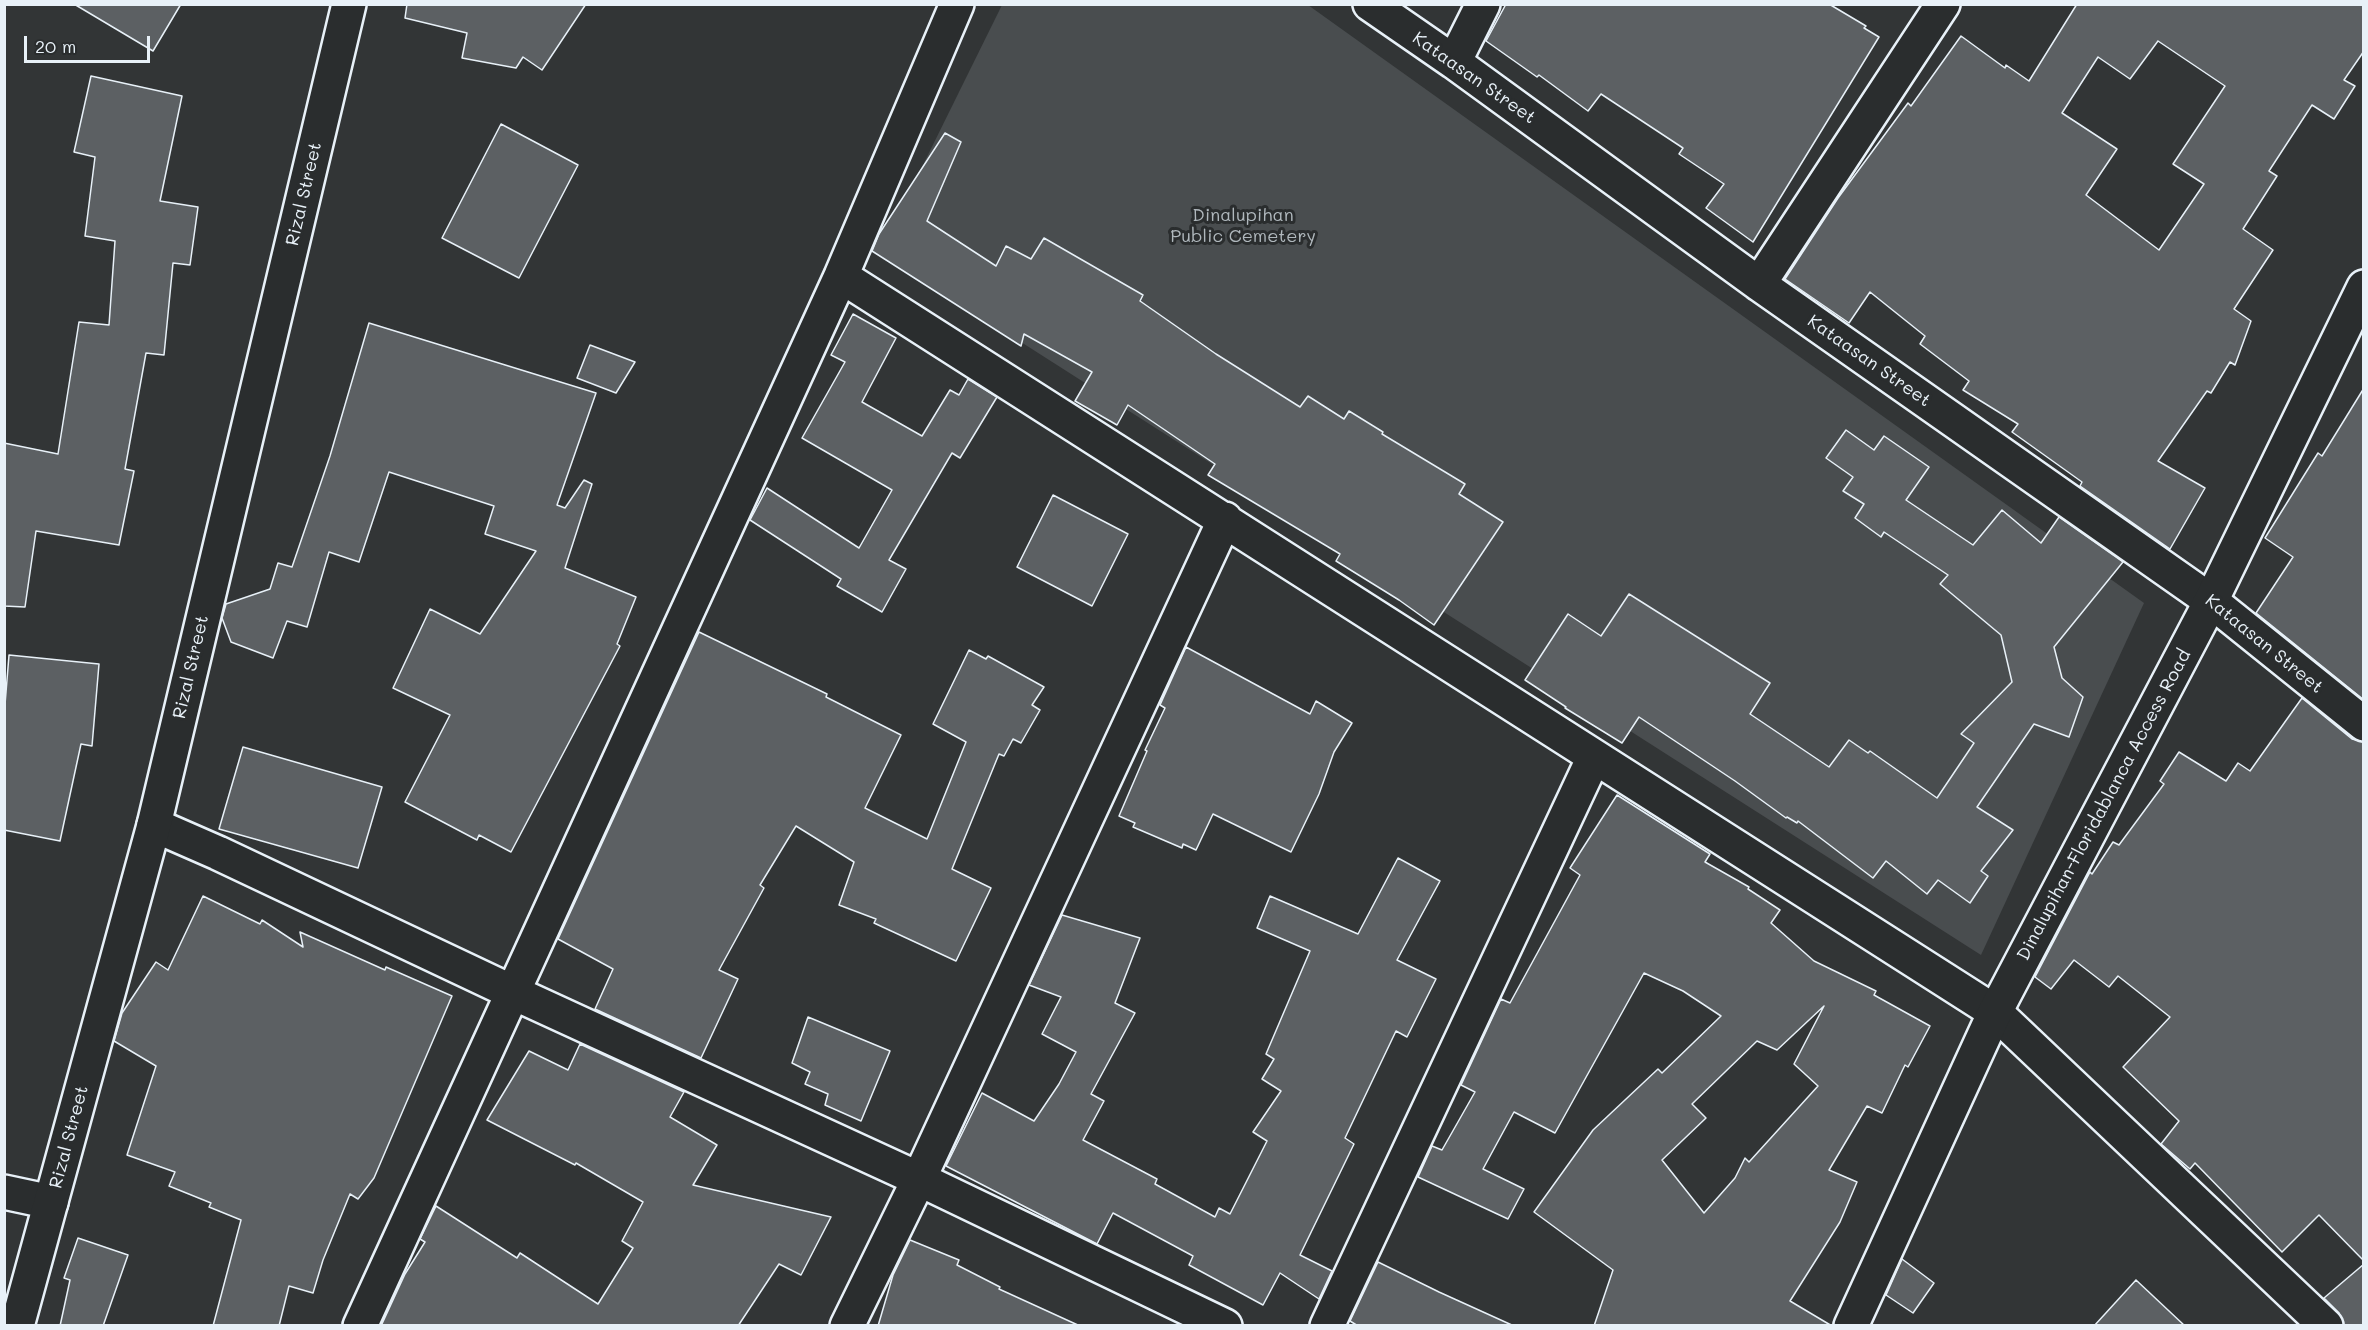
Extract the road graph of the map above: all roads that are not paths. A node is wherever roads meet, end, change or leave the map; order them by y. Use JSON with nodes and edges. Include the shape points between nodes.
{"nodes":[{"id":1,"x":349,"y":4,"type":"edge"},
{"id":2,"x":957,"y":4,"type":"edge"},
{"id":3,"x":1370,"y":4,"type":"edge"},
{"id":4,"x":1484,"y":4,"type":"edge"},
{"id":5,"x":1943,"y":4,"type":"edge"},
{"id":6,"x":1454,"y":62,"type":"junction"},
{"id":7,"x":841,"y":276,"type":"junction"},
{"id":8,"x":1759,"y":284,"type":"junction"},
{"id":9,"x":2364,"y":287,"type":"edge"},
{"id":10,"x":1225,"y":519,"type":"junction"},
{"id":11,"x":2211,"y":601,"type":"junction"},
{"id":12,"x":2364,"y":724,"type":"edge"},
{"id":13,"x":1594,"y":758,"type":"junction"},
{"id":14,"x":154,"y":825,"type":"junction"},
{"id":15,"x":512,"y":992,"type":"junction"},
{"id":16,"x":1995,"y":1012,"type":"junction"},
{"id":17,"x":919,"y":1179,"type":"junction"},
{"id":18,"x":4,"y":1192,"type":"edge"},
{"id":19,"x":51,"y":1202,"type":"junction"},
{"id":20,"x":17,"y":1326,"type":"edge"},
{"id":21,"x":360,"y":1326,"type":"edge"},
{"id":22,"x":847,"y":1326,"type":"edge"},
{"id":23,"x":1225,"y":1326,"type":"edge"},
{"id":24,"x":1327,"y":1326,"type":"edge"},
{"id":25,"x":1851,"y":1326,"type":"edge"},
{"id":26,"x":2326,"y":1326,"type":"edge"}],
"edges":[{"from":1,"to":14,"type":"street","name":"Rizal Street"},
{"from":2,"to":7,"type":"street"},
{"from":3,"to":6,"type":"street","name":"Kataasan Street"},
{"from":4,"to":6,"type":"street"},
{"from":5,"to":8,"type":"street"},
{"from":6,"to":8,"type":"street","name":"Kataasan Street"},
{"from":7,"to":10,"type":"street"},
{"from":7,"to":15,"type":"street"},
{"from":8,"to":11,"type":"street","name":"Kataasan Street"},
{"from":9,"to":11,"type":"street","name":"Dinalupihan-Floridablanca Access Road"},
{"from":10,"to":13,"type":"street"},
{"from":10,"to":17,"type":"street"},
{"from":11,"to":12,"type":"street","name":"Kataasan Street"},
{"from":11,"to":16,"type":"street","name":"Dinalupihan-Floridablanca Access Road"},
{"from":13,"to":16,"type":"street"},
{"from":13,"to":24,"type":"street"},
{"from":14,"to":15,"type":"street"},
{"from":14,"to":19,"type":"street","name":"Rizal Street"},
{"from":15,"to":17,"type":"street"},
{"from":15,"to":21,"type":"street"},
{"from":16,"to":25,"type":"street","name":"Dinalupihan-Floridablanca Access Road"},
{"from":16,"to":26,"type":"street"},
{"from":17,"to":22,"type":"street"},
{"from":17,"to":23,"type":"street"},
{"from":18,"to":19,"type":"street"},
{"from":19,"to":20,"type":"street","name":"Rizal Street"}]}
